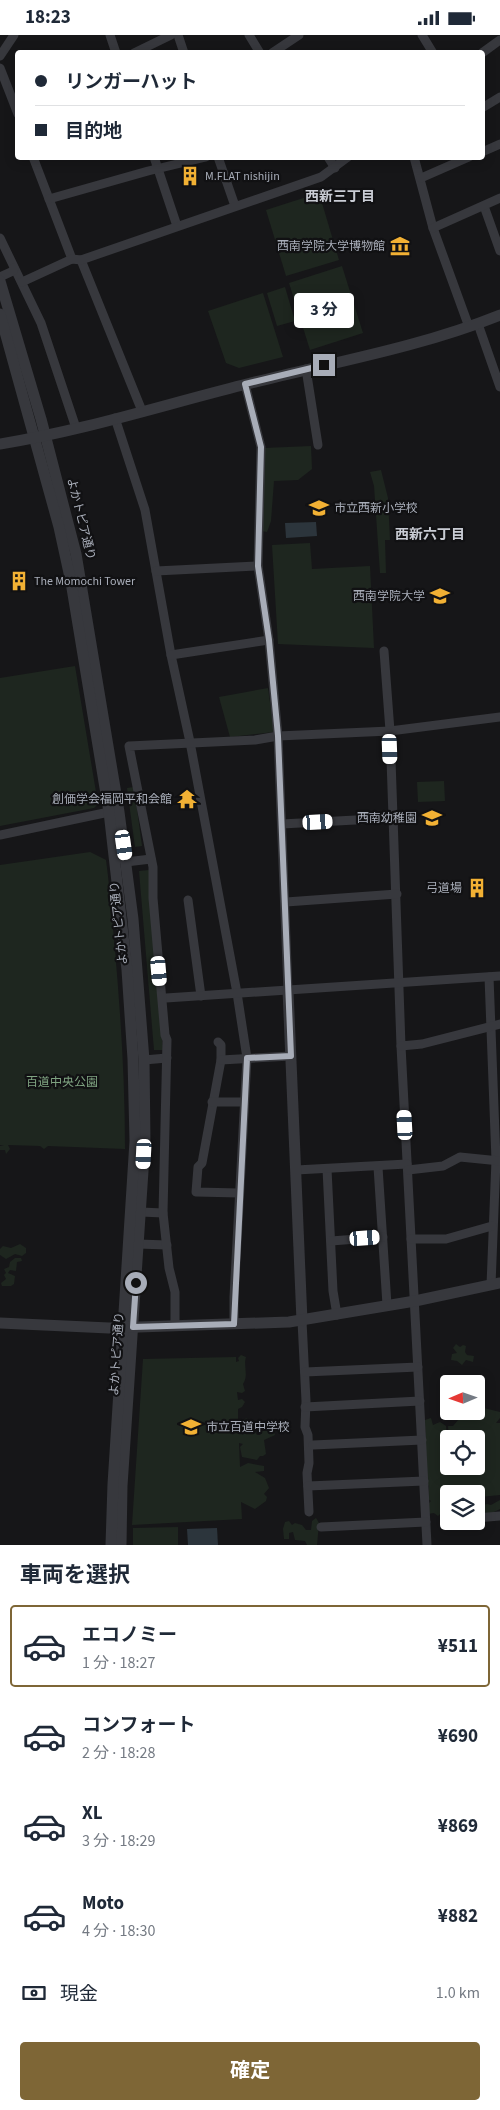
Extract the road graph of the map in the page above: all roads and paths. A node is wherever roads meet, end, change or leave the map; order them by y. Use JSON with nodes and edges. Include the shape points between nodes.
{"nodes":[{"id":1,"x":14,"y":35,"type":"edge"},
{"id":2,"x":110,"y":35,"type":"edge"},
{"id":3,"x":171,"y":35,"type":"edge"},
{"id":4,"x":178,"y":35,"type":"edge"},
{"id":5,"x":249,"y":35,"type":"edge"},
{"id":6,"x":299,"y":35,"type":"edge"},
{"id":7,"x":422,"y":35,"type":"edge"},
{"id":8,"x":500,"y":41,"type":"edge"},
{"id":9,"x":1,"y":50,"type":"edge"},
{"id":10,"x":115,"y":50,"type":"edge"},
{"id":11,"x":140,"y":50,"type":"edge"},
{"id":12,"x":183,"y":50,"type":"edge"},
{"id":13,"x":258,"y":50,"type":"edge"},
{"id":14,"x":276,"y":50,"type":"edge"},
{"id":15,"x":431,"y":50,"type":"edge"},
{"id":16,"x":485,"y":51,"type":"edge"},
{"id":17,"x":0,"y":68,"type":"edge"},
{"id":18,"x":500,"y":97,"type":"edge"},
{"id":19,"x":15,"y":106,"type":"edge"},
{"id":20,"x":485,"y":106,"type":"edge"},
{"id":21,"x":500,"y":144,"type":"edge"},
{"id":22,"x":485,"y":150,"type":"edge"},
{"id":23,"x":33,"y":160,"type":"edge"},
{"id":24,"x":155,"y":160,"type":"edge"},
{"id":25,"x":195,"y":160,"type":"edge"},
{"id":26,"x":219,"y":160,"type":"edge"},
{"id":27,"x":330,"y":160,"type":"edge"},
{"id":28,"x":344,"y":160,"type":"edge"},
{"id":29,"x":415,"y":160,"type":"edge"},
{"id":30,"x":462,"y":160,"type":"edge"},
{"id":31,"x":335,"y":168,"type":"junction"},
{"id":32,"x":158,"y":170,"type":"junction"},
{"id":33,"x":420,"y":178,"type":"junction"},
{"id":34,"x":500,"y":198,"type":"edge"},
{"id":35,"x":49,"y":199,"type":"junction"},
{"id":36,"x":484,"y":206,"type":"junction"},
{"id":37,"x":235,"y":207,"type":"junction"},
{"id":38,"x":177,"y":226,"type":"junction"},
{"id":39,"x":433,"y":229,"type":"junction"},
{"id":40,"x":0,"y":238,"type":"edge"},
{"id":41,"x":500,"y":251,"type":"edge"},
{"id":42,"x":77,"y":260,"type":"junction"},
{"id":43,"x":14,"y":268,"type":"junction"},
{"id":44,"x":0,"y":277,"type":"edge"},
{"id":45,"x":0,"y":281,"type":"edge"},
{"id":46,"x":22,"y":282,"type":"junction"},
{"id":47,"x":0,"y":314,"type":"edge"},
{"id":48,"x":500,"y":315,"type":"edge"},
{"id":49,"x":473,"y":326,"type":"junction"},
{"id":50,"x":306,"y":369,"type":"junction"},
{"id":51,"x":245,"y":384,"type":"junction"},
{"id":52,"x":500,"y":387,"type":"edge"},
{"id":53,"x":142,"y":411,"type":"junction"},
{"id":54,"x":115,"y":418,"type":"junction"},
{"id":55,"x":76,"y":428,"type":"junction"},
{"id":56,"x":40,"y":437,"type":"junction"},
{"id":57,"x":0,"y":445,"type":"edge"},
{"id":58,"x":318,"y":445,"type":"dead end"},
{"id":59,"x":258,"y":566,"type":"junction"},
{"id":60,"x":156,"y":571,"type":"junction"},
{"id":61,"x":269,"y":640,"type":"junction"},
{"id":62,"x":384,"y":651,"type":"dead end"},
{"id":63,"x":171,"y":655,"type":"junction"},
{"id":64,"x":500,"y":717,"type":"edge"},
{"id":65,"x":390,"y":731,"type":"junction"},
{"id":66,"x":278,"y":736,"type":"junction"},
{"id":67,"x":190,"y":742,"type":"junction"},
{"id":68,"x":109,"y":812,"type":"junction"},
{"id":69,"x":392,"y":818,"type":"junction"},
{"id":70,"x":282,"y":824,"type":"junction"},
{"id":71,"x":0,"y":835,"type":"edge"},
{"id":72,"x":150,"y":859,"type":"junction"},
{"id":73,"x":126,"y":862,"type":"junction"},
{"id":74,"x":397,"y":894,"type":"junction"},
{"id":75,"x":188,"y":901,"type":"dead end"},
{"id":76,"x":286,"y":902,"type":"junction"},
{"id":77,"x":500,"y":976,"type":"edge"},
{"id":78,"x":489,"y":977,"type":"junction"},
{"id":79,"x":399,"y":984,"type":"junction"},
{"id":80,"x":288,"y":990,"type":"junction"},
{"id":81,"x":237,"y":993,"type":"junction"},
{"id":82,"x":201,"y":996,"type":"junction"},
{"id":83,"x":166,"y":997,"type":"dead end"},
{"id":84,"x":500,"y":1024,"type":"edge"},
{"id":85,"x":490,"y":1027,"type":"junction"},
{"id":86,"x":218,"y":1042,"type":"dead end"},
{"id":87,"x":401,"y":1046,"type":"junction"},
{"id":88,"x":291,"y":1056,"type":"junction"},
{"id":89,"x":167,"y":1058,"type":"junction"},
{"id":90,"x":247,"y":1058,"type":"junction"},
{"id":91,"x":144,"y":1060,"type":"junction"},
{"id":92,"x":221,"y":1060,"type":"junction"},
{"id":93,"x":243,"y":1101,"type":"junction"},
{"id":94,"x":212,"y":1103,"type":"junction"},
{"id":95,"x":498,"y":1160,"type":"edge"},
{"id":96,"x":378,"y":1167,"type":"junction"},
{"id":97,"x":408,"y":1167,"type":"junction"},
{"id":98,"x":327,"y":1169,"type":"junction"},
{"id":99,"x":296,"y":1170,"type":"junction"},
{"id":100,"x":240,"y":1193,"type":"junction"},
{"id":101,"x":141,"y":1213,"type":"junction"},
{"id":102,"x":163,"y":1213,"type":"junction"},
{"id":103,"x":492,"y":1226,"type":"junction"},
{"id":104,"x":382,"y":1237,"type":"junction"},
{"id":105,"x":411,"y":1239,"type":"junction"},
{"id":106,"x":331,"y":1241,"type":"junction"},
{"id":107,"x":138,"y":1244,"type":"junction"},
{"id":108,"x":167,"y":1245,"type":"junction"},
{"id":109,"x":495,"y":1284,"type":"edge"},
{"id":110,"x":415,"y":1301,"type":"junction"},
{"id":111,"x":387,"y":1305,"type":"junction"},
{"id":112,"x":337,"y":1315,"type":"junction"},
{"id":113,"x":302,"y":1321,"type":"junction"},
{"id":114,"x":0,"y":1323,"type":"edge"},
{"id":115,"x":234,"y":1324,"type":"junction"},
{"id":116,"x":175,"y":1326,"type":"junction"},
{"id":117,"x":128,"y":1327,"type":"junction"},
{"id":118,"x":418,"y":1367,"type":"junction"},
{"id":119,"x":305,"y":1372,"type":"junction"},
{"id":120,"x":420,"y":1401,"type":"junction"},
{"id":121,"x":305,"y":1407,"type":"junction"},
{"id":122,"x":422,"y":1440,"type":"junction"},
{"id":123,"x":313,"y":1445,"type":"dead end"},
{"id":124,"x":424,"y":1481,"type":"junction"},
{"id":125,"x":308,"y":1486,"type":"junction"},
{"id":126,"x":309,"y":1512,"type":"dead end"},
{"id":127,"x":500,"y":1517,"type":"edge"},
{"id":128,"x":485,"y":1518,"type":"edge"},
{"id":129,"x":426,"y":1522,"type":"junction"},
{"id":130,"x":321,"y":1527,"type":"dead end"},
{"id":131,"x":112,"y":1545,"type":"edge"},
{"id":132,"x":121,"y":1545,"type":"edge"},
{"id":133,"x":427,"y":1545,"type":"edge"}],
"edges":[{"from":1,"to":9,"type":"street"},
{"from":2,"to":10,"type":"street"},
{"from":3,"to":11,"type":"street"},
{"from":4,"to":12,"type":"street"},
{"from":5,"to":13,"type":"street"},
{"from":6,"to":14,"type":"street"},
{"from":7,"to":15,"type":"street"},
{"from":8,"to":16,"type":"street"},
{"from":17,"to":19,"type":"street"},
{"from":18,"to":20,"type":"street"},
{"from":21,"to":22,"type":"street"},
{"from":23,"to":35,"type":"street"},
{"from":24,"to":32,"type":"street"},
{"from":25,"to":32,"type":"street"},
{"from":26,"to":37,"type":"street"},
{"from":27,"to":31,"type":"street"},
{"from":28,"to":31,"type":"street"},
{"from":29,"to":33,"type":"street"},
{"from":30,"to":33,"type":"street"},
{"from":31,"to":37,"type":"street","via":[[321,177]]},
{"from":32,"to":35,"type":"street"},
{"from":32,"to":38,"type":"street"},
{"from":33,"to":39,"type":"street"},
{"from":34,"to":36,"type":"street"},
{"from":35,"to":42,"type":"street"},
{"from":36,"to":39,"type":"street"},
{"from":36,"to":41,"type":"street"},
{"from":37,"to":38,"type":"street"},
{"from":38,"to":42,"type":"street"},
{"from":39,"to":49,"type":"street"},
{"from":40,"to":43,"type":"street"},
{"from":42,"to":46,"type":"street"},
{"from":42,"to":53,"type":"street"},
{"from":43,"to":44,"type":"street"},
{"from":43,"to":46,"type":"street"},
{"from":45,"to":56,"type":"street","name":"よかトピア通り"},
{"from":46,"to":55,"type":"street","via":[[41,323]]},
{"from":47,"to":56,"type":"street","name":"よかトピア通り"},
{"from":48,"to":49,"type":"street"},
{"from":49,"to":50,"type":"street"},
{"from":49,"to":52,"type":"street"},
{"from":50,"to":51,"type":"street"},
{"from":50,"to":58,"type":"street"},
{"from":51,"to":53,"type":"street"},
{"from":51,"to":59,"type":"street","via":[[261,447]]},
{"from":53,"to":54,"type":"street"},
{"from":54,"to":55,"type":"street"},
{"from":54,"to":60,"type":"street","via":[[145,510]]},
{"from":55,"to":56,"type":"street"},
{"from":56,"to":57,"type":"street"},
{"from":56,"to":68,"type":"street","name":"よかトピア通り","via":[[71,582]]},
{"from":56,"to":73,"type":"street","name":"よかトピア通り","via":[[69,523],[81,580]]},
{"from":59,"to":60,"type":"street"},
{"from":59,"to":61,"type":"street"},
{"from":60,"to":63,"type":"street"},
{"from":61,"to":63,"type":"street"},
{"from":61,"to":66,"type":"street"},
{"from":62,"to":65,"type":"street"},
{"from":63,"to":67,"type":"street"},
{"from":64,"to":65,"type":"street"},
{"from":65,"to":66,"type":"street"},
{"from":65,"to":69,"type":"street"},
{"from":66,"to":67,"type":"street"},
{"from":66,"to":70,"type":"street"},
{"from":67,"to":72,"type":"street","via":[[129,746]]},
{"from":67,"to":81,"type":"street"},
{"from":68,"to":71,"type":"street"},
{"from":68,"to":117,"type":"street","name":"よかトピア通り","via":[[127,970],[135,1107]]},
{"from":69,"to":70,"type":"street"},
{"from":69,"to":74,"type":"street"},
{"from":70,"to":76,"type":"street"},
{"from":72,"to":73,"type":"street"},
{"from":72,"to":89,"type":"street"},
{"from":73,"to":91,"type":"street","name":"よかトピア通り"},
{"from":74,"to":76,"type":"street"},
{"from":74,"to":79,"type":"street"},
{"from":75,"to":82,"type":"street"},
{"from":76,"to":80,"type":"street"},
{"from":77,"to":78,"type":"street"},
{"from":78,"to":79,"type":"street"},
{"from":78,"to":85,"type":"street"},
{"from":79,"to":80,"type":"street"},
{"from":79,"to":87,"type":"street"},
{"from":80,"to":81,"type":"street"},
{"from":80,"to":88,"type":"street"},
{"from":81,"to":82,"type":"street"},
{"from":81,"to":90,"type":"street"},
{"from":82,"to":83,"type":"street"},
{"from":84,"to":85,"type":"street"},
{"from":85,"to":87,"type":"street"},
{"from":85,"to":95,"type":"street"},
{"from":86,"to":92,"type":"street"},
{"from":87,"to":97,"type":"street"},
{"from":88,"to":90,"type":"street"},
{"from":88,"to":99,"type":"street"},
{"from":89,"to":91,"type":"street"},
{"from":89,"to":102,"type":"street"},
{"from":90,"to":92,"type":"street"},
{"from":90,"to":93,"type":"street"},
{"from":91,"to":101,"type":"street","name":"よかトピア通り","via":[[145,1141]]},
{"from":92,"to":94,"type":"street"},
{"from":93,"to":94,"type":"street"},
{"from":93,"to":100,"type":"street"},
{"from":94,"to":100,"type":"street","via":[[196,1192]]},
{"from":95,"to":97,"type":"street","via":[[460,1157],[443,1166]]},
{"from":95,"to":103,"type":"street"},
{"from":96,"to":97,"type":"street"},
{"from":96,"to":98,"type":"street"},
{"from":96,"to":104,"type":"street"},
{"from":97,"to":105,"type":"street"},
{"from":98,"to":99,"type":"street"},
{"from":98,"to":106,"type":"street"},
{"from":99,"to":113,"type":"street"},
{"from":100,"to":115,"type":"street"},
{"from":101,"to":102,"type":"street"},
{"from":101,"to":107,"type":"street","name":"よかトピア通り"},
{"from":102,"to":108,"type":"street"},
{"from":103,"to":105,"type":"street","via":[[446,1239]]},
{"from":103,"to":109,"type":"street"},
{"from":104,"to":106,"type":"street"},
{"from":104,"to":111,"type":"street"},
{"from":105,"to":110,"type":"street"},
{"from":106,"to":112,"type":"street"},
{"from":107,"to":108,"type":"street"},
{"from":107,"to":117,"type":"street","name":"よかトピア通り"},
{"from":108,"to":116,"type":"street","via":[[175,1292]]},
{"from":109,"to":110,"type":"street"},
{"from":110,"to":111,"type":"street"},
{"from":110,"to":118,"type":"street"},
{"from":111,"to":112,"type":"street"},
{"from":112,"to":113,"type":"street"},
{"from":113,"to":115,"type":"street"},
{"from":113,"to":119,"type":"street"},
{"from":114,"to":117,"type":"street"},
{"from":115,"to":116,"type":"street"},
{"from":116,"to":117,"type":"street"},
{"from":117,"to":131,"type":"street","name":"よかトピア通り","via":[[113,1484]]},
{"from":117,"to":132,"type":"street","name":"よかトピア通り"},
{"from":118,"to":119,"type":"street"},
{"from":118,"to":120,"type":"street"},
{"from":119,"to":121,"type":"street"},
{"from":120,"to":121,"type":"street"},
{"from":120,"to":122,"type":"street"},
{"from":121,"to":125,"type":"street"},
{"from":122,"to":123,"type":"street"},
{"from":122,"to":124,"type":"street"},
{"from":124,"to":125,"type":"street"},
{"from":124,"to":129,"type":"street"},
{"from":125,"to":126,"type":"street"},
{"from":127,"to":128,"type":"street"},
{"from":129,"to":130,"type":"street"},
{"from":129,"to":133,"type":"street"}]}
